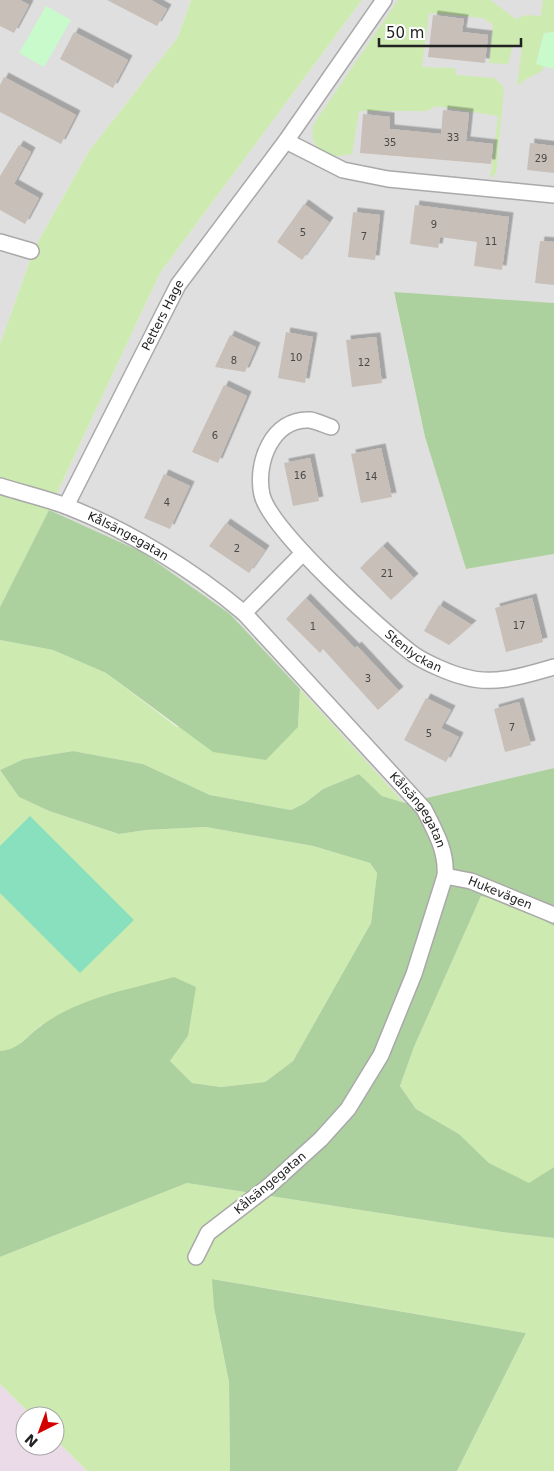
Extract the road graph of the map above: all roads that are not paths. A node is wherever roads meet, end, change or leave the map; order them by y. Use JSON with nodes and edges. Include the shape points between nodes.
{"nodes":[{"id":1,"x":384,"y":0,"type":"edge"},
{"id":2,"x":286,"y":142,"type":"junction"},
{"id":3,"x":554,"y":195,"type":"edge"},
{"id":4,"x":0,"y":242,"type":"edge"},
{"id":5,"x":31,"y":251,"type":"dead end"},
{"id":6,"x":331,"y":428,"type":"dead end"},
{"id":7,"x":0,"y":486,"type":"edge"},
{"id":8,"x":66,"y":506,"type":"junction"},
{"id":9,"x":303,"y":552,"type":"junction"},
{"id":10,"x":244,"y":613,"type":"junction"},
{"id":11,"x":554,"y":667,"type":"edge"},
{"id":12,"x":445,"y":876,"type":"junction"},
{"id":13,"x":554,"y":915,"type":"edge"},
{"id":14,"x":196,"y":1257,"type":"dead end"}],
"edges":[{"from":1,"to":2,"type":"street","name":"Petters Hage"},
{"from":2,"to":3,"type":"street","via":[[343,170],[373,176]]},
{"from":2,"to":8,"type":"street","name":"Petters Hage","via":[[178,285]]},
{"from":4,"to":5,"type":"street"},
{"from":6,"to":9,"type":"street","name":"Stenlyckan","via":[[310,420],[286,424],[265,453],[261,471],[262,495],[271,513]]},
{"from":7,"to":8,"type":"street","name":"Kålsängegatan"},
{"from":8,"to":10,"type":"street","name":"Kålsängegatan","via":[[130,537],[211,585]]},
{"from":9,"to":10,"type":"street"},
{"from":9,"to":11,"type":"street","name":"Stenlyckan","via":[[373,622],[414,655],[465,677],[495,680]]},
{"from":10,"to":12,"type":"street","name":"Kålsängegatan","via":[[424,809],[441,844]]},
{"from":12,"to":13,"type":"street","name":"Hukevägen","via":[[470,881]]},
{"from":12,"to":14,"type":"street","name":"Kålsängegatan","via":[[414,974],[381,1055],[348,1110],[321,1140],[269,1186],[208,1233]]}]}
